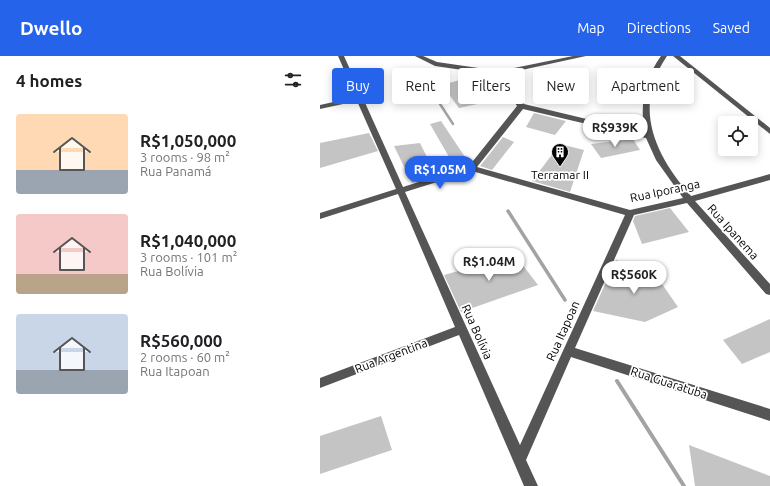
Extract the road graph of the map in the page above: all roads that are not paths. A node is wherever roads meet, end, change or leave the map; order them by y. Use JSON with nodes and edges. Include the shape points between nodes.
{"nodes":[{"id":1,"x":341,"y":56,"type":"edge"},
{"id":2,"x":418,"y":56,"type":"edge"},
{"id":3,"x":583,"y":56,"type":"edge"},
{"id":4,"x":664,"y":56,"type":"edge"},
{"id":5,"x":676,"y":56,"type":"edge"},
{"id":6,"x":346,"y":68,"type":"edge"},
{"id":7,"x":463,"y":68,"type":"edge"},
{"id":8,"x":524,"y":68,"type":"edge"},
{"id":9,"x":333,"y":104,"type":"edge"},
{"id":10,"x":363,"y":104,"type":"edge"},
{"id":11,"x":521,"y":106,"type":"joint"},
{"id":12,"x":320,"y":107,"type":"edge"},
{"id":13,"x":770,"y":132,"type":"edge"},
{"id":14,"x":649,"y":136,"type":"junction"},
{"id":15,"x":472,"y":168,"type":"junction"},
{"id":16,"x":770,"y":176,"type":"edge"},
{"id":17,"x":401,"y":192,"type":"junction"},
{"id":18,"x":689,"y":200,"type":"junction"},
{"id":19,"x":630,"y":213,"type":"junction"},
{"id":20,"x":320,"y":216,"type":"edge"},
{"id":21,"x":770,"y":291,"type":"edge"},
{"id":22,"x":462,"y":329,"type":"junction"},
{"id":23,"x":568,"y":351,"type":"junction"},
{"id":24,"x":320,"y":383,"type":"edge"},
{"id":25,"x":770,"y":416,"type":"edge"},
{"id":26,"x":520,"y":461,"type":"junction"},
{"id":27,"x":531,"y":486,"type":"edge"}],
"edges":[{"from":1,"to":6,"type":"street","name":"Rua Bolívia"},
{"from":2,"to":7,"type":"street","via":[[435,64]]},
{"from":3,"to":8,"type":"street"},
{"from":4,"to":14,"type":"street","name":"Rua Ipanema","via":[[649,87],[646,121]]},
{"from":5,"to":13,"type":"street"},
{"from":9,"to":12,"type":"street"},
{"from":10,"to":17,"type":"street","name":"Rua Bolívia"},
{"from":11,"to":14,"type":"street"},
{"from":11,"to":15,"type":"street"},
{"from":14,"to":18,"type":"street","name":"Rua Ipanema","via":[[664,166]]},
{"from":15,"to":17,"type":"street"},
{"from":15,"to":19,"type":"street","name":"Rua Iporanga"},
{"from":16,"to":18,"type":"street","name":"Rua Iporanga"},
{"from":17,"to":20,"type":"street"},
{"from":17,"to":22,"type":"street","name":"Rua Bolívia"},
{"from":18,"to":19,"type":"street","name":"Rua Iporanga"},
{"from":18,"to":21,"type":"street","name":"Rua Ipanema"},
{"from":19,"to":23,"type":"street","name":"Rua Itapoan"},
{"from":22,"to":24,"type":"street","name":"Rua Argentina"},
{"from":22,"to":26,"type":"street","name":"Rua Bolívia"},
{"from":23,"to":25,"type":"street","name":"Rua Guaratuba"},
{"from":23,"to":26,"type":"street","name":"Rua Itapoan"},
{"from":26,"to":27,"type":"street","name":"Rua Bolívia"}]}
